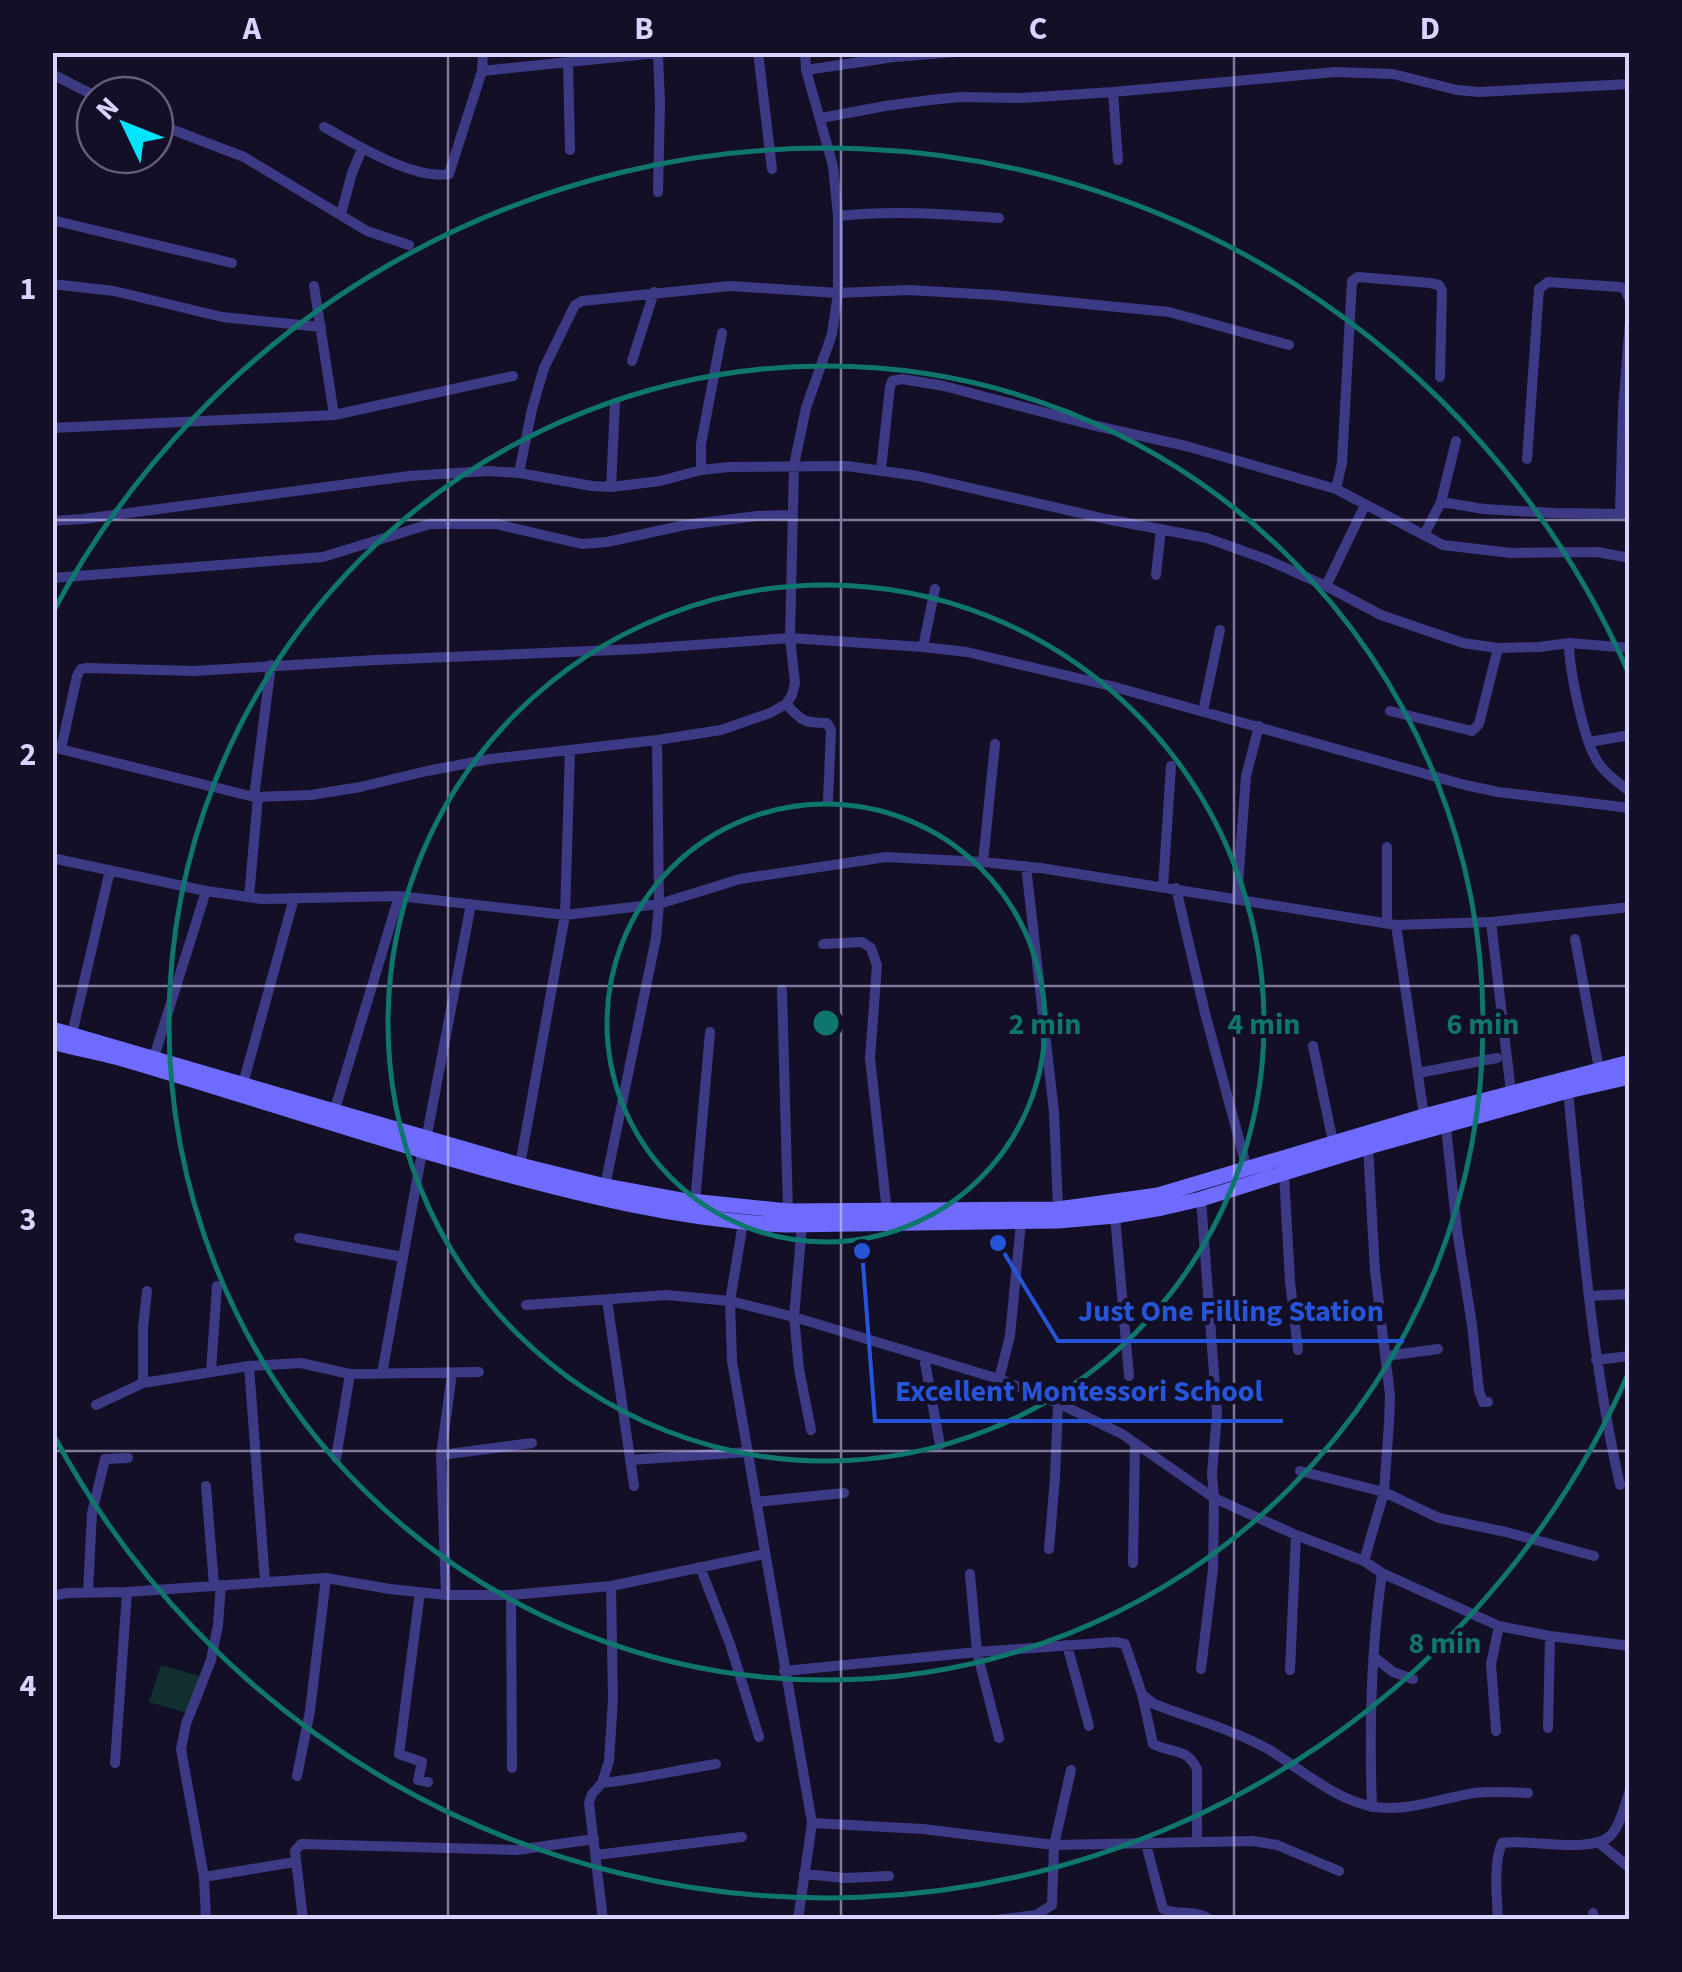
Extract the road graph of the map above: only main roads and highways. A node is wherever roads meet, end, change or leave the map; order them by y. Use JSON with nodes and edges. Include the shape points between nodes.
{"nodes":[{"id":1,"x":52,"y":1029,"type":"edge"},
{"id":2,"x":52,"y":1042,"type":"edge"},
{"id":3,"x":1630,"y":1062,"type":"edge"},
{"id":4,"x":1630,"y":1077,"type":"edge"},
{"id":5,"x":424,"y":1146,"type":"junction"}],
"edges":[{"from":1,"to":5,"type":"main road","via":[[334,1112]]},
{"from":2,"to":5,"type":"main road"},
{"from":3,"to":5,"type":"main road","via":[[1158,1195],[1058,1209],[788,1211],[695,1202]]},
{"from":4,"to":5,"type":"main road","via":[[1200,1199],[1115,1216],[1022,1222],[742,1223],[606,1200]]}]}
